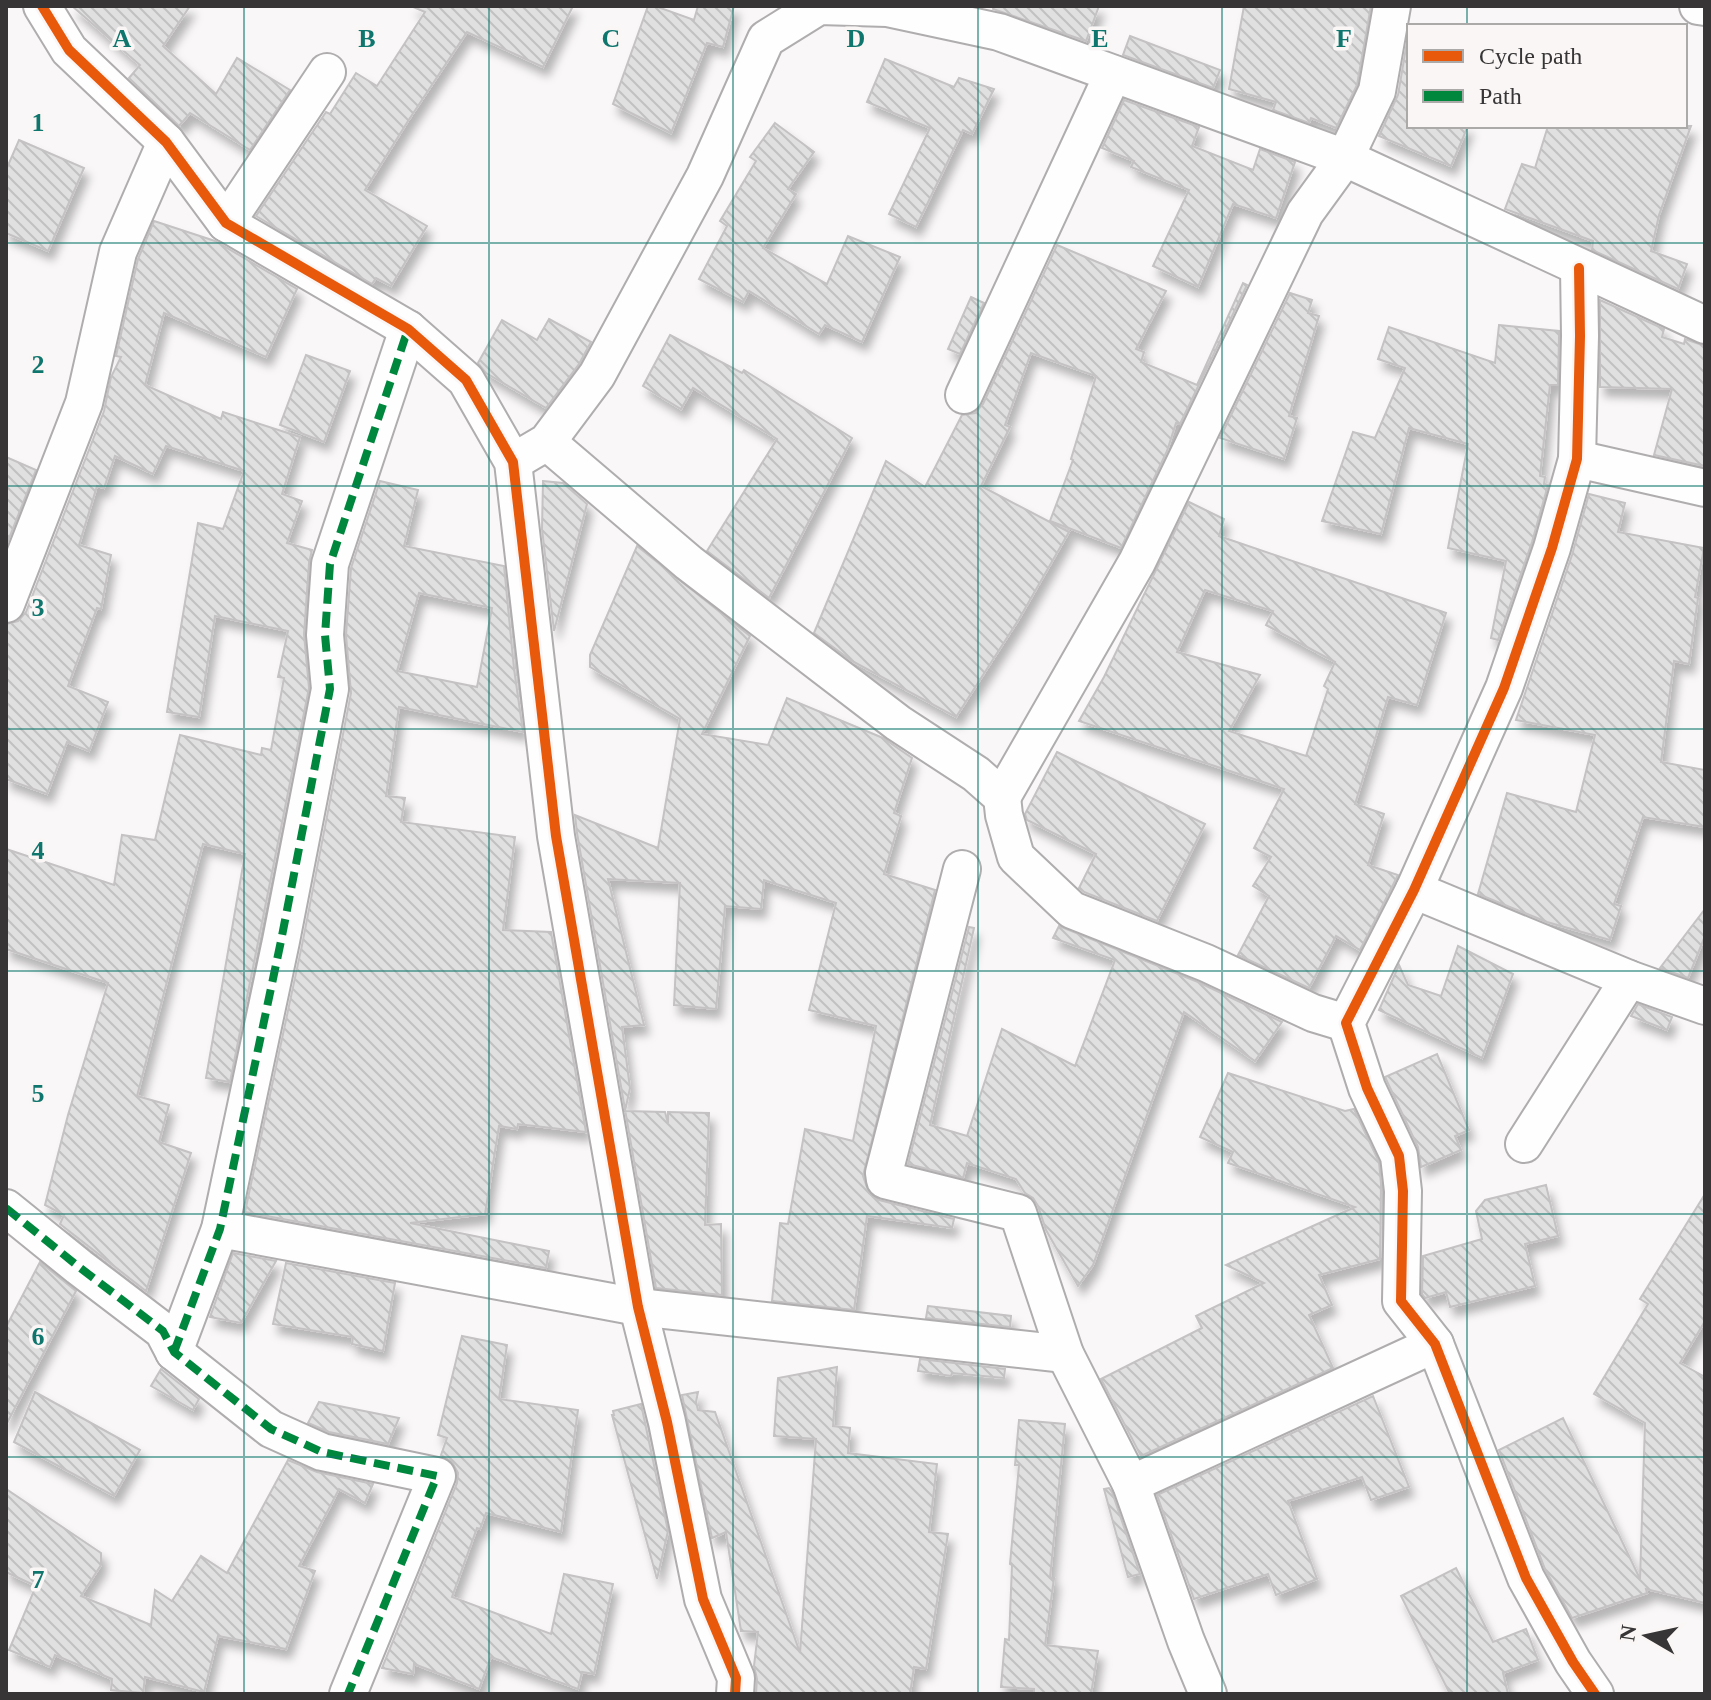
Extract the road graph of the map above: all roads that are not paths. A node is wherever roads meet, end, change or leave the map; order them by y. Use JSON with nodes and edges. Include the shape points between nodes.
{"nodes":[{"id":1,"x":42,"y":6,"type":"edge"},
{"id":2,"x":1392,"y":6,"type":"edge"},
{"id":3,"x":1698,"y":6,"type":"edge"},
{"id":4,"x":1705,"y":7,"type":"edge"},
{"id":5,"x":1005,"y":19,"type":"edge"},
{"id":6,"x":768,"y":23,"type":"edge"},
{"id":7,"x":327,"y":72,"type":"dead end"},
{"id":8,"x":1113,"y":74,"type":"junction"},
{"id":9,"x":166,"y":142,"type":"junction"},
{"id":10,"x":1345,"y":158,"type":"junction"},
{"id":11,"x":226,"y":223,"type":"junction"},
{"id":12,"x":1579,"y":268,"type":"junction"},
{"id":13,"x":1705,"y":325,"type":"edge"},
{"id":14,"x":408,"y":329,"type":"junction"},
{"id":15,"x":964,"y":395,"type":"dead end"},
{"id":16,"x":547,"y":442,"type":"junction"},
{"id":17,"x":1577,"y":459,"type":"junction"},
{"id":18,"x":513,"y":462,"type":"junction"},
{"id":19,"x":1705,"y":488,"type":"edge"},
{"id":20,"x":6,"y":604,"type":"edge"},
{"id":21,"x":1002,"y":797,"type":"junction"},
{"id":22,"x":962,"y":869,"type":"dead end"},
{"id":23,"x":1414,"y":890,"type":"junction"},
{"id":24,"x":1629,"y":979,"type":"junction"},
{"id":25,"x":1705,"y":1006,"type":"edge"},
{"id":26,"x":1346,"y":1023,"type":"junction"},
{"id":27,"x":1524,"y":1144,"type":"dead end"},
{"id":28,"x":6,"y":1208,"type":"edge"},
{"id":29,"x":220,"y":1229,"type":"junction"},
{"id":30,"x":638,"y":1307,"type":"junction"},
{"id":31,"x":1435,"y":1344,"type":"junction"},
{"id":32,"x":174,"y":1352,"type":"junction"},
{"id":33,"x":1065,"y":1354,"type":"junction"},
{"id":34,"x":1131,"y":1484,"type":"junction"},
{"id":35,"x":348,"y":1694,"type":"edge"},
{"id":36,"x":735,"y":1694,"type":"edge"},
{"id":37,"x":1208,"y":1694,"type":"edge"},
{"id":38,"x":1595,"y":1694,"type":"edge"}],
"edges":[{"from":1,"to":9,"type":"street","via":[[69,50]]},
{"from":2,"to":10,"type":"street","via":[[1377,91]]},
{"from":3,"to":4,"type":"street"},
{"from":5,"to":6,"type":"street","via":[[819,6]]},
{"from":5,"to":8,"type":"street"},
{"from":6,"to":16,"type":"street","via":[[705,176],[597,375]]},
{"from":7,"to":11,"type":"street"},
{"from":8,"to":10,"type":"street"},
{"from":8,"to":15,"type":"street"},
{"from":9,"to":11,"type":"street"},
{"from":9,"to":20,"type":"street","via":[[118,252],[84,403]]},
{"from":10,"to":12,"type":"street"},
{"from":10,"to":21,"type":"street","via":[[1305,213],[1137,562]]},
{"from":11,"to":14,"type":"street"},
{"from":12,"to":13,"type":"street"},
{"from":12,"to":17,"type":"street"},
{"from":14,"to":18,"type":"street","via":[[466,380]]},
{"from":14,"to":29,"type":"street","via":[[330,564],[325,635],[330,689]]},
{"from":16,"to":18,"type":"street"},
{"from":16,"to":21,"type":"street","via":[[689,563]]},
{"from":17,"to":19,"type":"street"},
{"from":17,"to":23,"type":"street","via":[[1504,688]]},
{"from":18,"to":30,"type":"street","via":[[556,836]]},
{"from":21,"to":26,"type":"street","via":[[1016,857],[1072,910]]},
{"from":22,"to":33,"type":"street","via":[[885,1180],[1018,1213]]},
{"from":23,"to":24,"type":"street"},
{"from":23,"to":26,"type":"street"},
{"from":24,"to":25,"type":"street"},
{"from":24,"to":27,"type":"street"},
{"from":26,"to":31,"type":"street","via":[[1367,1088],[1399,1156],[1401,1301]]},
{"from":28,"to":32,"type":"street","via":[[163,1331]]},
{"from":29,"to":30,"type":"street"},
{"from":29,"to":32,"type":"street"},
{"from":30,"to":33,"type":"street"},
{"from":30,"to":36,"type":"street","via":[[703,1599],[736,1678]]},
{"from":31,"to":34,"type":"street"},
{"from":31,"to":38,"type":"street","via":[[1526,1578]]},
{"from":32,"to":35,"type":"street","via":[[271,1429],[322,1452],[437,1476]]},
{"from":33,"to":34,"type":"street"},
{"from":34,"to":37,"type":"street"}]}
